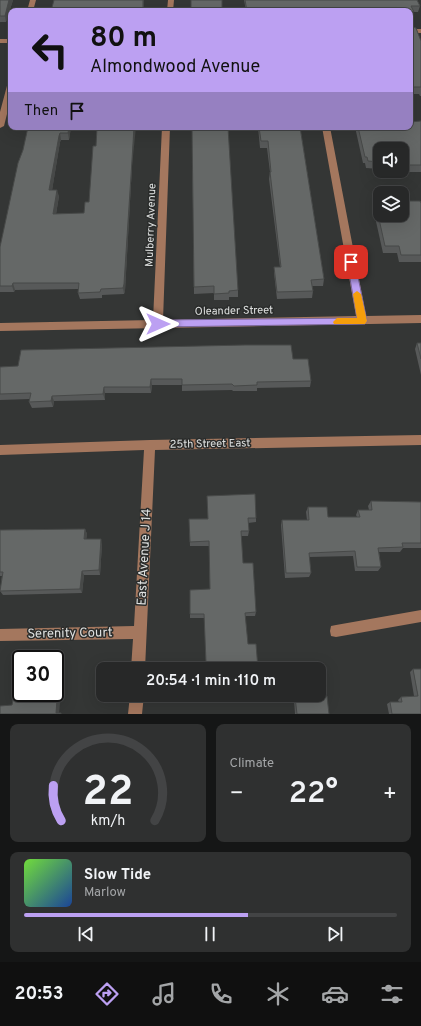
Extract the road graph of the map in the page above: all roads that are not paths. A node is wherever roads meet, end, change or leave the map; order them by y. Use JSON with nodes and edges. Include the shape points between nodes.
{"nodes":[{"id":1,"x":8,"y":95,"type":"edge"},
{"id":2,"x":0,"y":126,"type":"edge"},
{"id":3,"x":166,"y":130,"type":"edge"},
{"id":4,"x":327,"y":130,"type":"edge"},
{"id":5,"x":421,"y":319,"type":"edge"},
{"id":6,"x":362,"y":321,"type":"junction"},
{"id":7,"x":158,"y":324,"type":"junction"},
{"id":8,"x":0,"y":327,"type":"edge"},
{"id":9,"x":421,"y":440,"type":"edge"},
{"id":10,"x":150,"y":445,"type":"junction"},
{"id":11,"x":0,"y":450,"type":"edge"},
{"id":12,"x":421,"y":616,"type":"edge"},
{"id":13,"x":336,"y":631,"type":"dead end"},
{"id":14,"x":141,"y":632,"type":"junction"},
{"id":15,"x":0,"y":635,"type":"edge"},
{"id":16,"x":139,"y":662,"type":"edge"},
{"id":17,"x":136,"y":702,"type":"edge"},
{"id":18,"x":135,"y":714,"type":"edge"}],
"edges":[{"from":1,"to":2,"type":"street"},
{"from":3,"to":7,"type":"street","name":"Mulberry Avenue"},
{"from":4,"to":6,"type":"street"},
{"from":5,"to":6,"type":"street","name":"Oleander Street"},
{"from":6,"to":7,"type":"street","name":"Oleander Street"},
{"from":7,"to":8,"type":"street","name":"Oleander Street"},
{"from":9,"to":10,"type":"street","name":"25th Street East"},
{"from":10,"to":11,"type":"street","name":"25th Street East"},
{"from":10,"to":14,"type":"street","name":"East Avenue J 14"},
{"from":12,"to":13,"type":"street"},
{"from":14,"to":15,"type":"street","name":"Serenity Court"},
{"from":14,"to":16,"type":"street","name":"East Avenue J 14"},
{"from":17,"to":18,"type":"street"}]}
